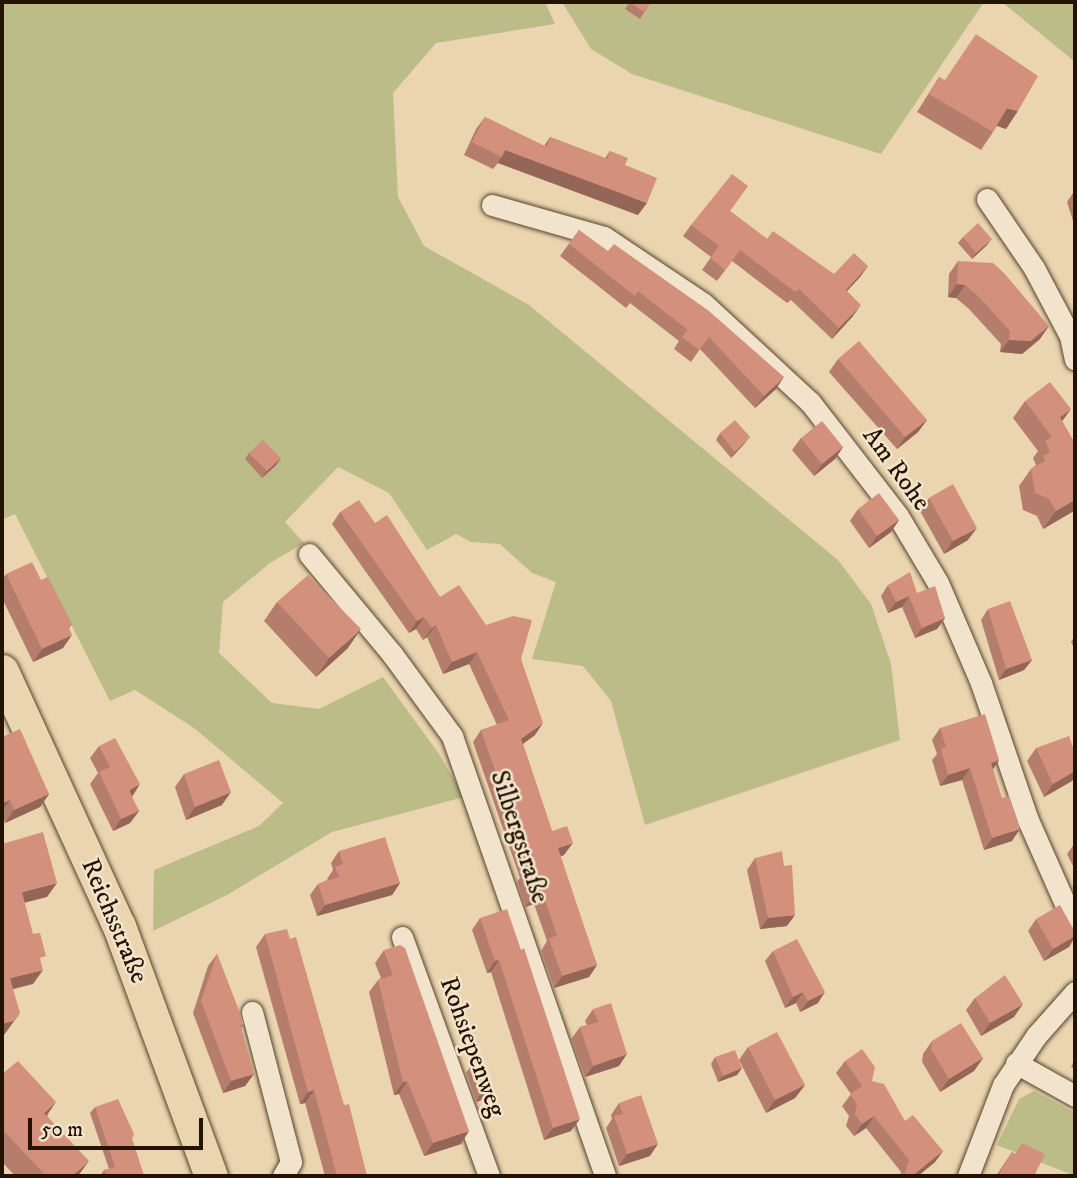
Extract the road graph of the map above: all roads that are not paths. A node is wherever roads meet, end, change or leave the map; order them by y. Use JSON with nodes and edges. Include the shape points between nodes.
{"nodes":[{"id":1,"x":987,"y":199,"type":"dead end"},
{"id":2,"x":492,"y":205,"type":"dead end"},
{"id":3,"x":1075,"y":359,"type":"edge"},
{"id":4,"x":309,"y":554,"type":"dead end"},
{"id":5,"x":2,"y":671,"type":"edge"},
{"id":6,"x":1075,"y":926,"type":"edge"},
{"id":7,"x":402,"y":937,"type":"dead end"},
{"id":8,"x":1075,"y":992,"type":"edge"},
{"id":9,"x":252,"y":1012,"type":"dead end"},
{"id":10,"x":1016,"y":1063,"type":"junction"},
{"id":11,"x":1075,"y":1096,"type":"edge"},
{"id":12,"x":211,"y":1176,"type":"edge"},
{"id":13,"x":283,"y":1176,"type":"edge"},
{"id":14,"x":489,"y":1176,"type":"edge"},
{"id":15,"x":605,"y":1176,"type":"edge"},
{"id":16,"x":968,"y":1176,"type":"edge"}],
"edges":[{"from":1,"to":3,"type":"street","via":[[1034,268],[1070,336]]},
{"from":2,"to":6,"type":"street","name":"Am Rohe","via":[[604,237],[704,304],[817,411],[898,516],[938,583],[981,683],[1028,820]]},
{"from":4,"to":15,"type":"street","name":"Silbergstraße","via":[[452,736]]},
{"from":5,"to":12,"type":"main road","name":"Reichsstraße","via":[[119,926]]},
{"from":7,"to":14,"type":"street","name":"Rohsiepenweg"},
{"from":8,"to":10,"type":"street"},
{"from":9,"to":13,"type":"street","via":[[291,1162]]},
{"from":10,"to":11,"type":"street"},
{"from":10,"to":16,"type":"street"}]}
